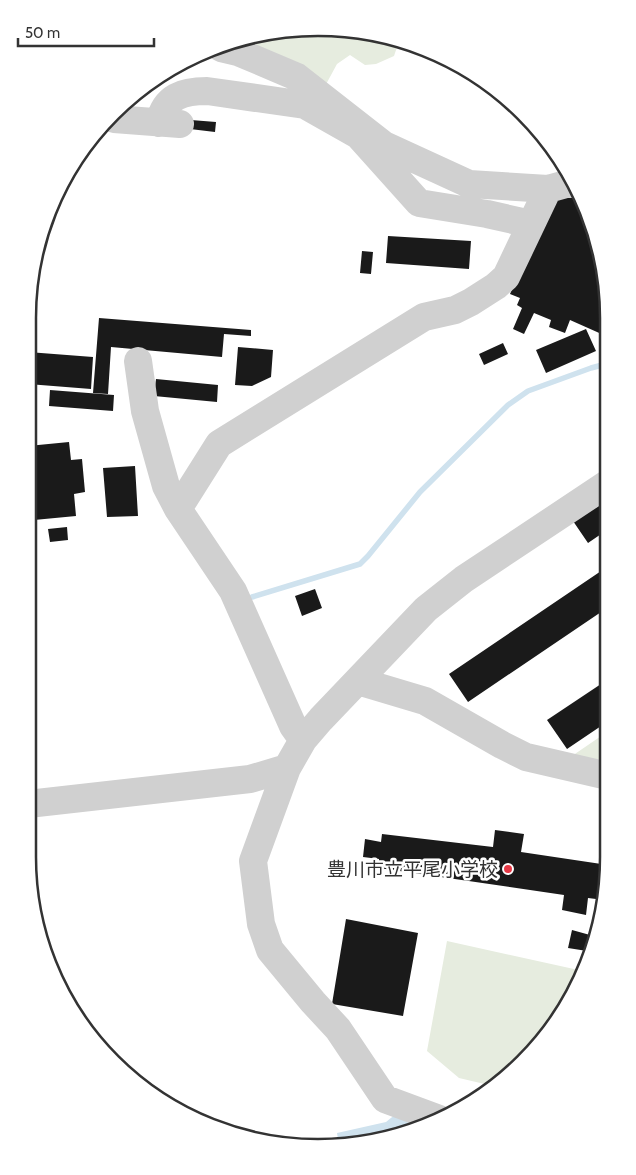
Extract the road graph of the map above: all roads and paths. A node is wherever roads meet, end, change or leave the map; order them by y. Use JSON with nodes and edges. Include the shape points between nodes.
{"nodes":[{"id":1,"x":230,"y":50,"type":"edge"},
{"id":2,"x":119,"y":119,"type":"edge"},
{"id":3,"x":566,"y":184,"type":"edge"},
{"id":4,"x":548,"y":190,"type":"junction"},
{"id":5,"x":531,"y":224,"type":"junction"},
{"id":6,"x":138,"y":361,"type":"dead end"},
{"id":7,"x":600,"y":489,"type":"edge"},
{"id":8,"x":172,"y":498,"type":"junction"},
{"id":9,"x":358,"y":681,"type":"junction"},
{"id":10,"x":303,"y":740,"type":"junction"},
{"id":11,"x":287,"y":768,"type":"junction"},
{"id":12,"x":600,"y":774,"type":"edge"},
{"id":13,"x":36,"y":803,"type":"edge"},
{"id":14,"x":430,"y":1116,"type":"edge"}],
"edges":[{"from":1,"to":4,"type":"street","via":[[297,77],[384,145],[468,184]]},
{"from":2,"to":5,"type":"street","via":[[170,123],[162,111],[180,95],[196,91],[305,105],[358,135],[419,202]]},
{"from":3,"to":4,"type":"street"},
{"from":4,"to":5,"type":"street"},
{"from":5,"to":8,"type":"street","via":[[506,277],[496,286],[455,310],[424,317],[219,444]]},
{"from":6,"to":8,"type":"street","via":[[145,411]]},
{"from":7,"to":9,"type":"street","via":[[464,578],[426,609]]},
{"from":8,"to":10,"type":"street","via":[[233,591],[293,726]]},
{"from":9,"to":10,"type":"street"},
{"from":9,"to":12,"type":"street","via":[[425,701],[526,757]]},
{"from":10,"to":11,"type":"street"},
{"from":11,"to":13,"type":"street","via":[[250,779]]},
{"from":11,"to":14,"type":"street","via":[[253,861],[261,924],[270,950],[338,1029],[385,1099]]}]}
